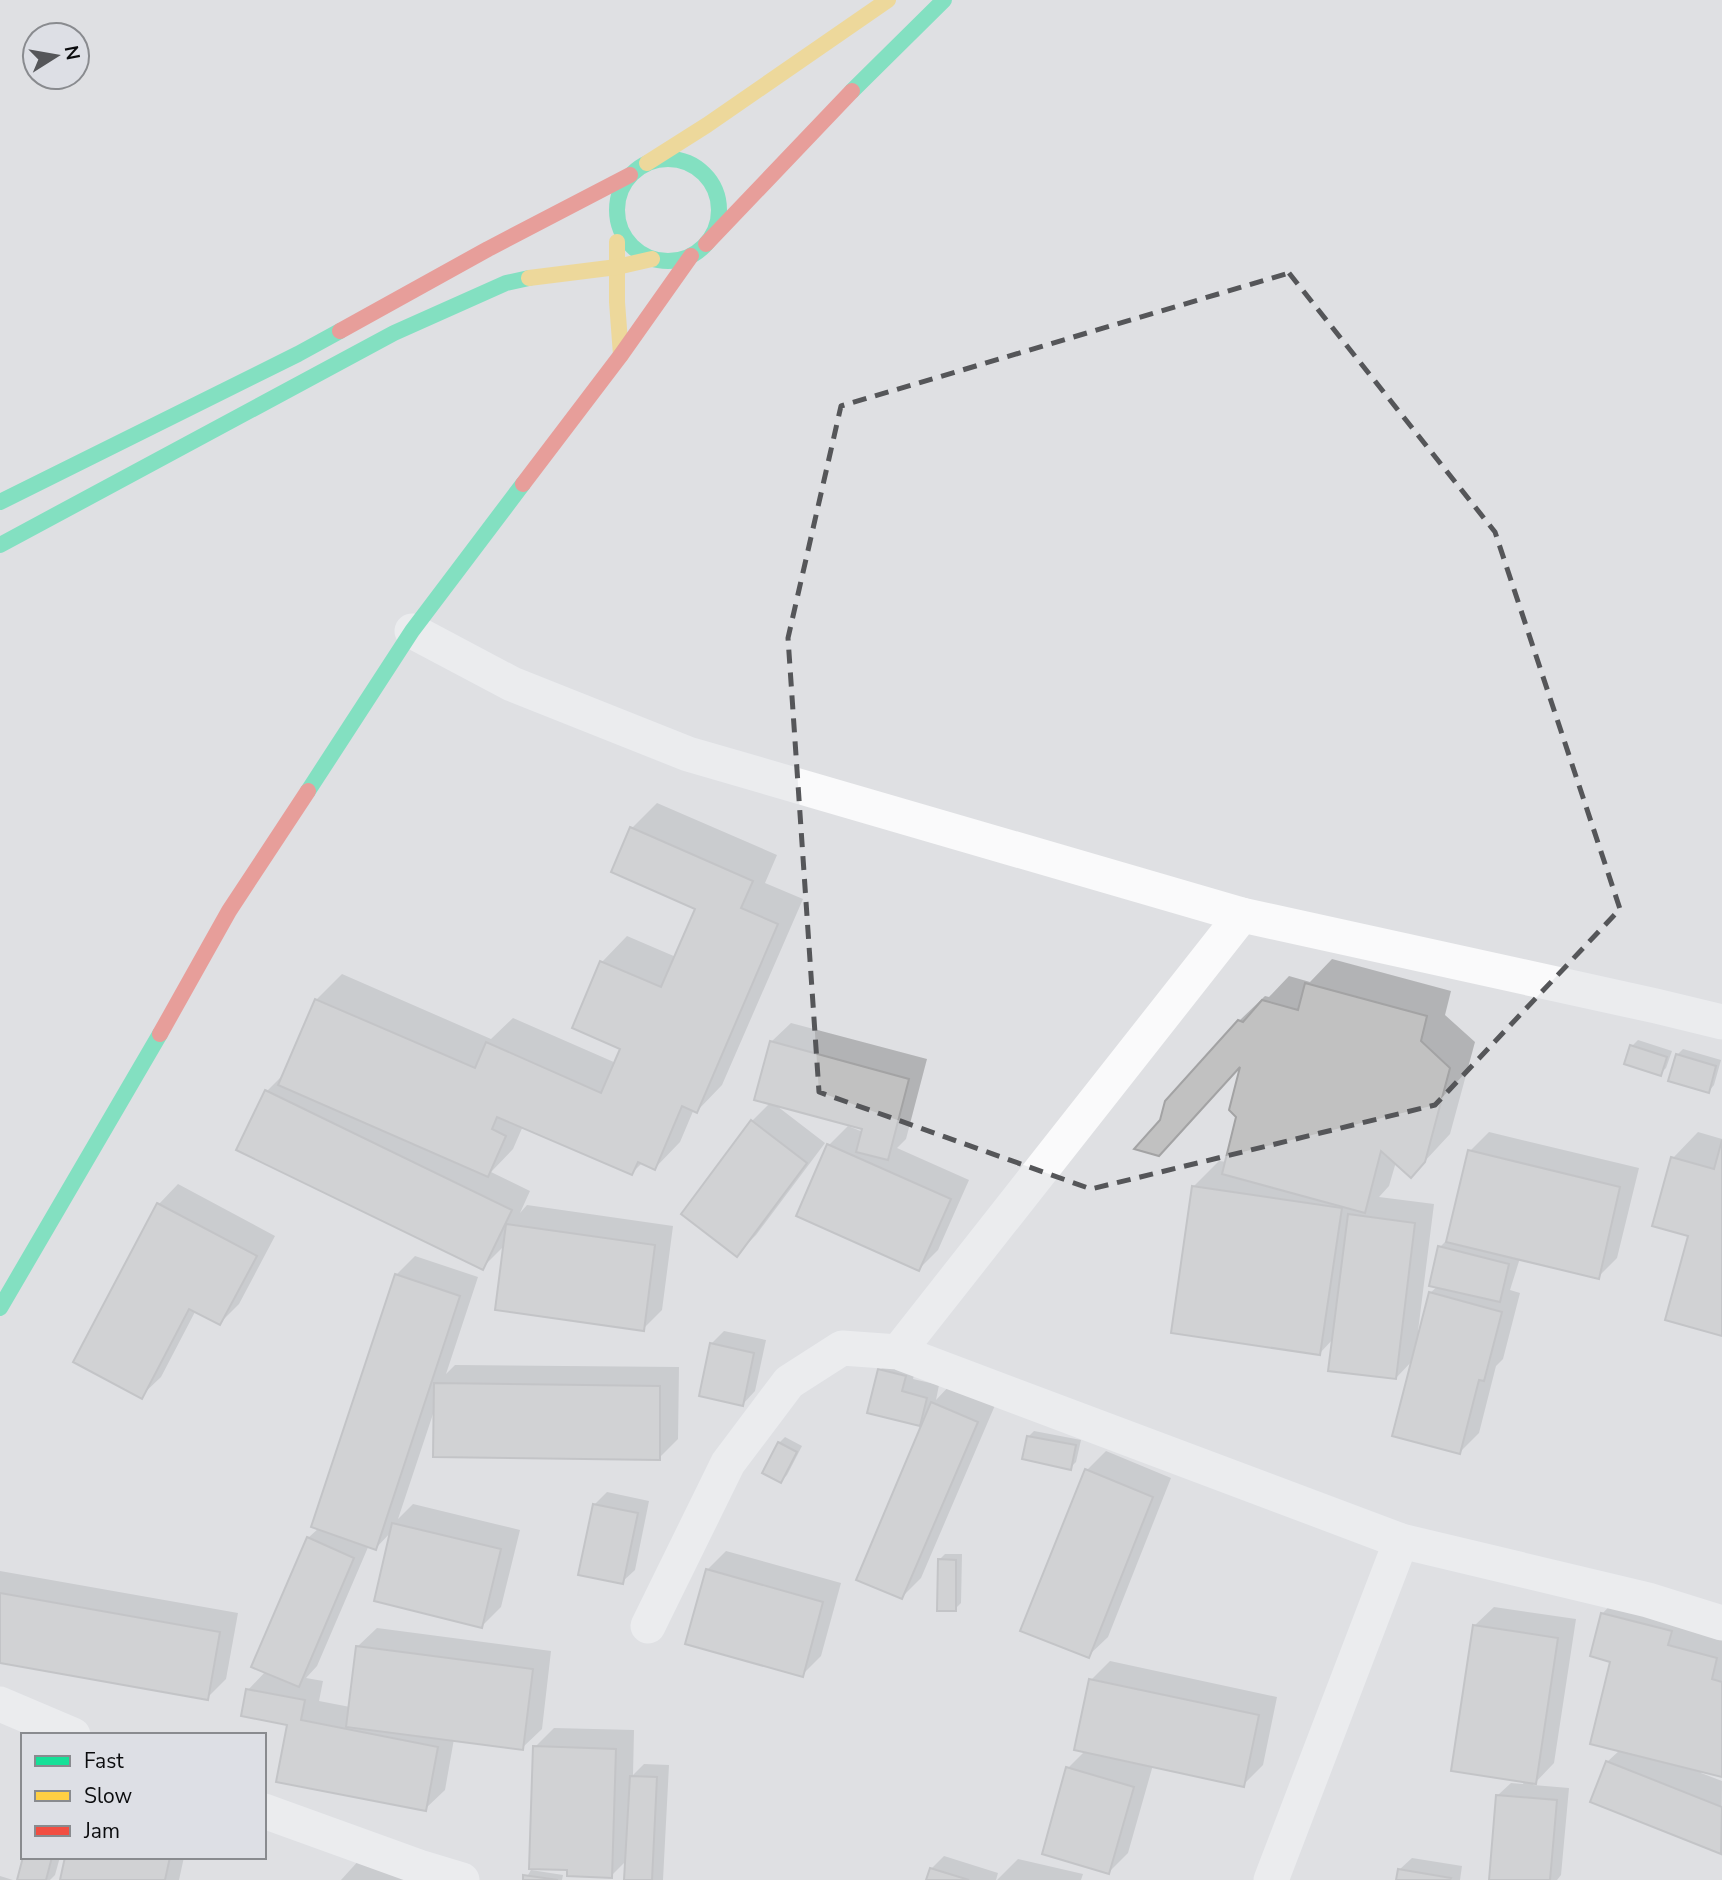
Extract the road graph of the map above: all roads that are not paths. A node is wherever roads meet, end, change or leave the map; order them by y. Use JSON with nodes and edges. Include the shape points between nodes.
{"nodes":[{"id":1,"x":888,"y":0,"type":"edge"},
{"id":2,"x":944,"y":0,"type":"edge"},
{"id":3,"x":647,"y":163,"type":"junction"},
{"id":4,"x":630,"y":175,"type":"junction"},
{"id":5,"x":618,"y":212,"type":"junction"},
{"id":6,"x":706,"y":244,"type":"junction"},
{"id":7,"x":691,"y":256,"type":"junction"},
{"id":8,"x":652,"y":259,"type":"junction"},
{"id":9,"x":617,"y":267,"type":"junction"},
{"id":10,"x":621,"y":355,"type":"junction"},
{"id":11,"x":0,"y":502,"type":"edge"},
{"id":12,"x":0,"y":545,"type":"edge"},
{"id":13,"x":412,"y":631,"type":"junction"},
{"id":14,"x":1242,"y":915,"type":"junction"},
{"id":15,"x":1722,"y":1022,"type":"edge"},
{"id":16,"x":0,"y":1308,"type":"edge"},
{"id":17,"x":898,"y":1352,"type":"junction"},
{"id":18,"x":1401,"y":1541,"type":"junction"},
{"id":19,"x":1722,"y":1623,"type":"edge"},
{"id":20,"x":648,"y":1626,"type":"dead end"},
{"id":21,"x":0,"y":1704,"type":"edge"},
{"id":22,"x":68,"y":1733,"type":"edge"},
{"id":23,"x":266,"y":1812,"type":"edge"},
{"id":24,"x":462,"y":1880,"type":"edge"},
{"id":25,"x":1271,"y":1880,"type":"edge"}],
"edges":[{"from":1,"to":3,"type":"main road"},
{"from":2,"to":6,"type":"main road"},
{"from":3,"to":4,"type":"main road"},
{"from":3,"to":6,"type":"main road","via":[[665,159],[685,162],[702,171],[715,188],[717,227]]},
{"from":4,"to":5,"type":"main road","via":[[620,192]]},
{"from":4,"to":11,"type":"main road","via":[[298,354]]},
{"from":5,"to":8,"type":"main road","via":[[622,232],[634,248]]},
{"from":5,"to":9,"type":"main road"},
{"from":6,"to":7,"type":"main road"},
{"from":7,"to":8,"type":"main road"},
{"from":7,"to":10,"type":"main road"},
{"from":8,"to":9,"type":"main road"},
{"from":9,"to":10,"type":"main road"},
{"from":9,"to":12,"type":"main road","via":[[506,284],[407,327]]},
{"from":10,"to":13,"type":"main road"},
{"from":13,"to":14,"type":"street","via":[[512,684],[688,754]]},
{"from":13,"to":16,"type":"main road","via":[[229,911]]},
{"from":14,"to":15,"type":"street"},
{"from":14,"to":17,"type":"street"},
{"from":17,"to":18,"type":"street"},
{"from":17,"to":20,"type":"street","via":[[842,1348],[789,1382],[728,1463]]},
{"from":18,"to":19,"type":"street"},
{"from":18,"to":25,"type":"street"},
{"from":21,"to":22,"type":"street"},
{"from":23,"to":24,"type":"street"}]}
